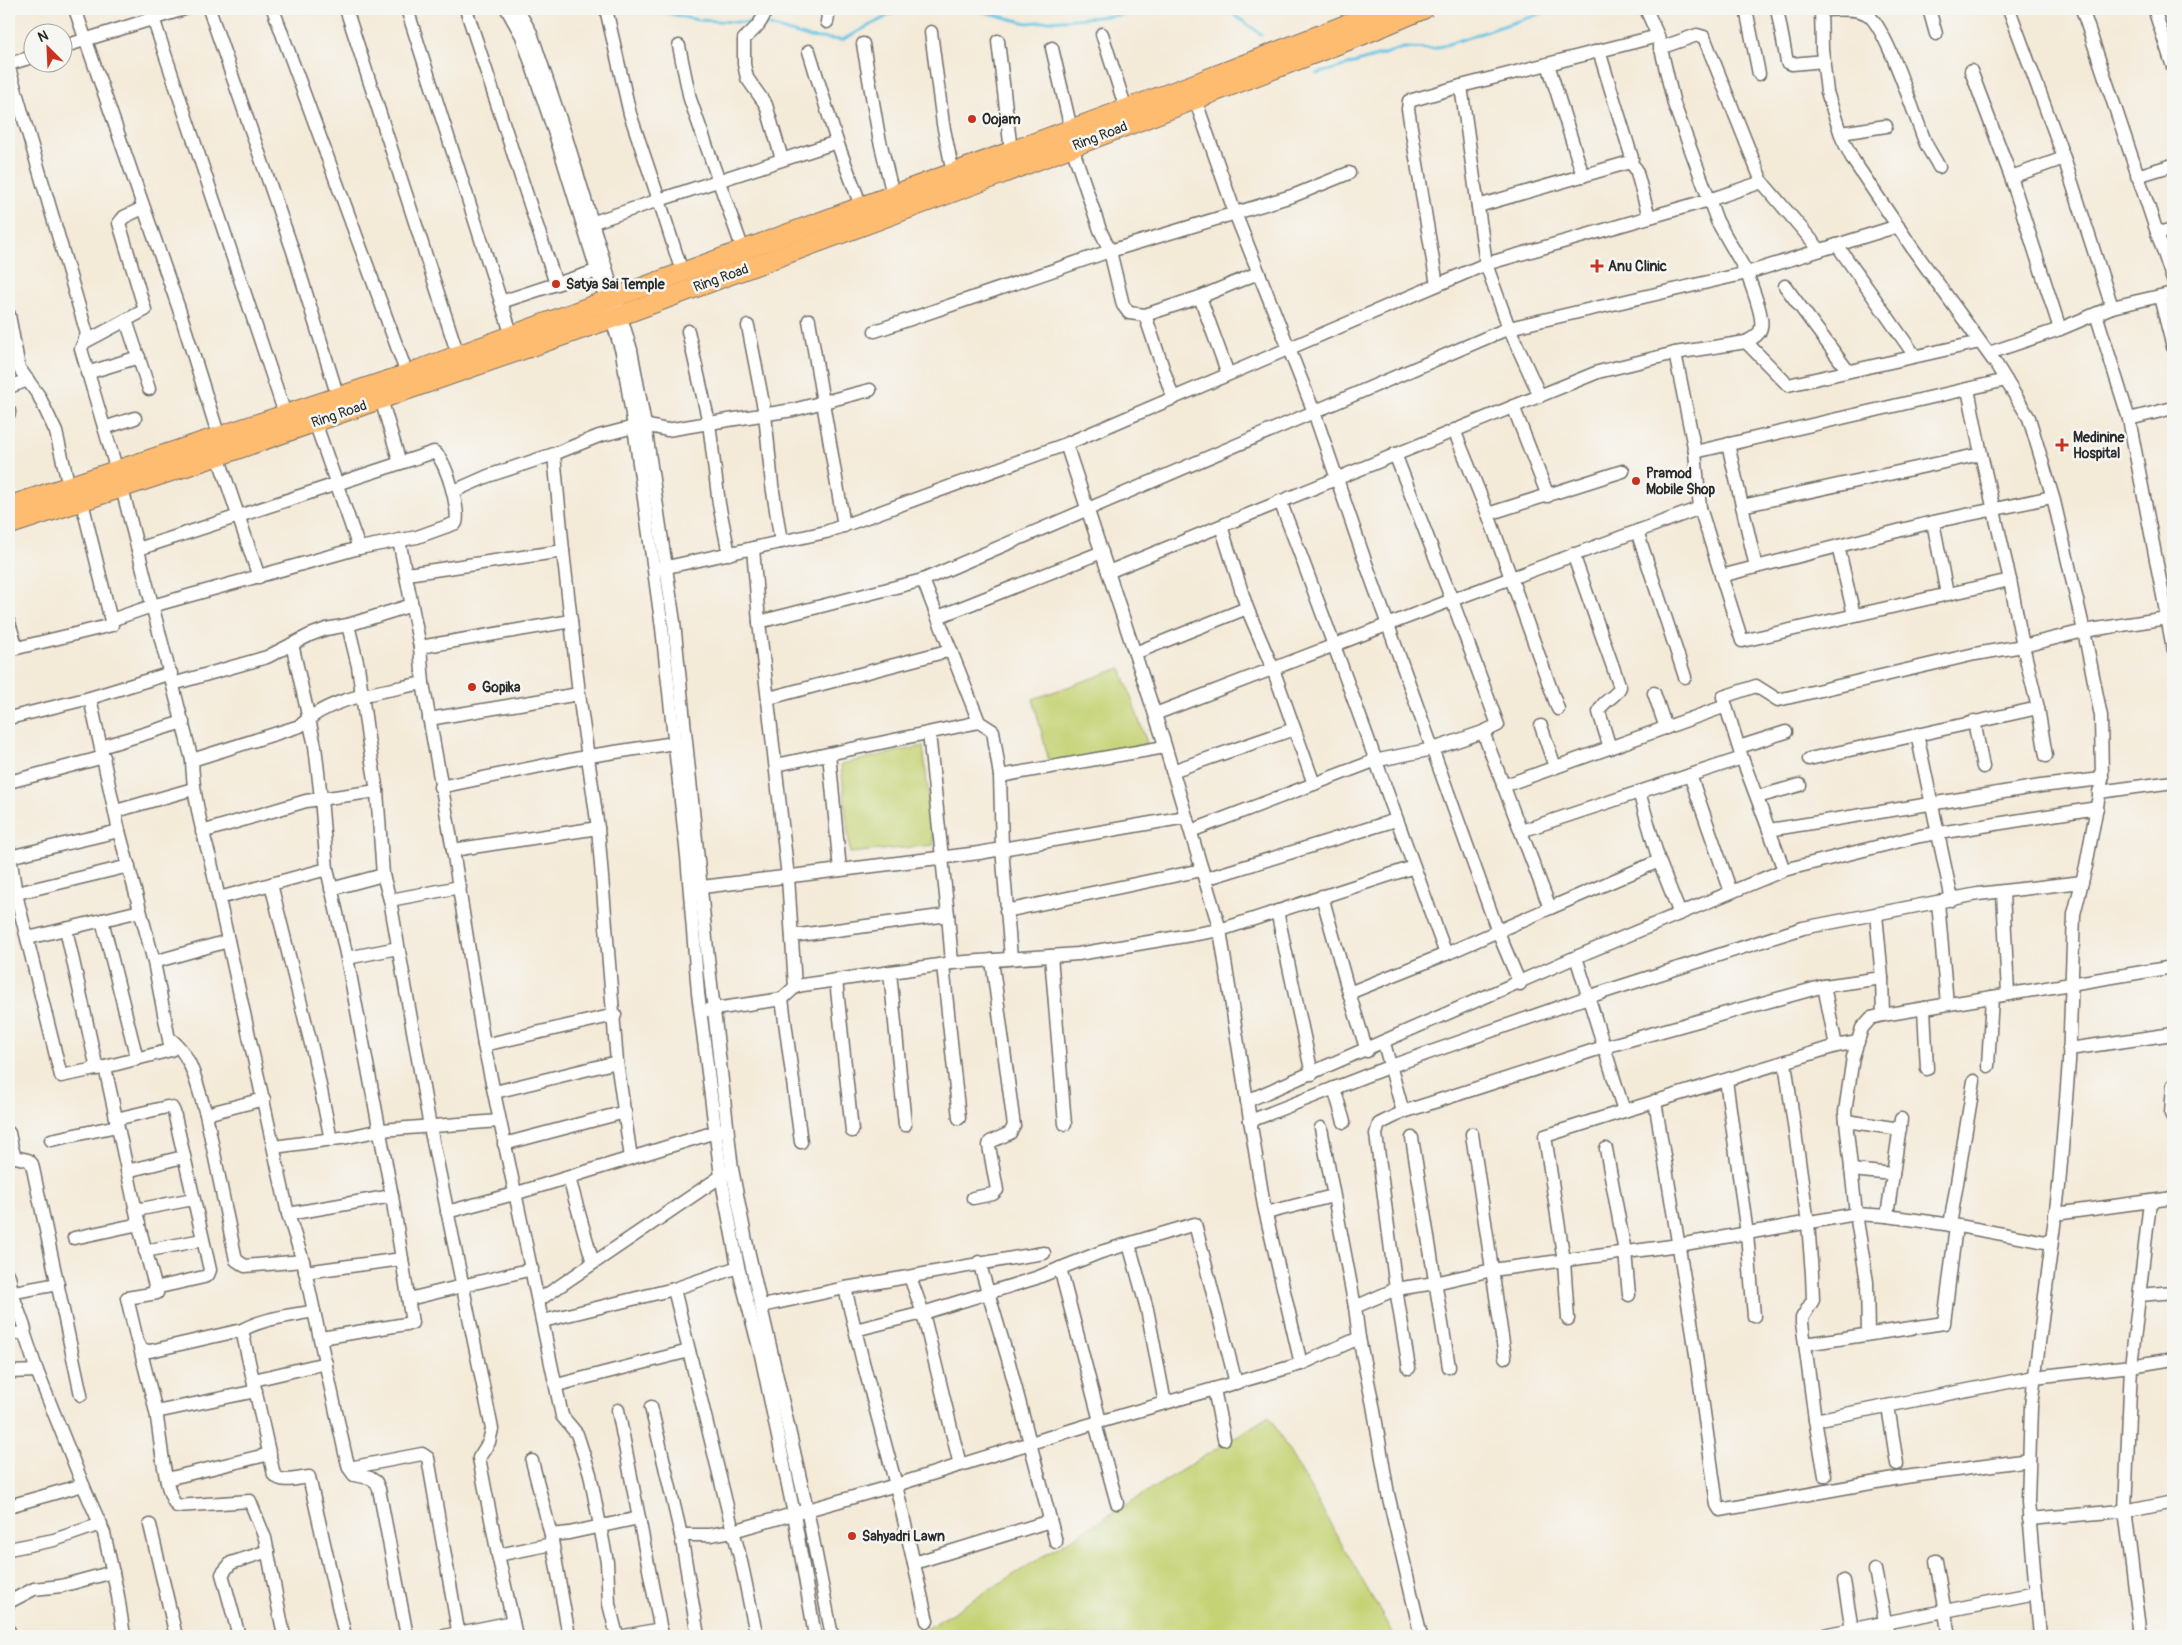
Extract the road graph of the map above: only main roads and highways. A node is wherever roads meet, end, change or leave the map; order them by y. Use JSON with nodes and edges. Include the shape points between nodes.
{"nodes":[{"id":1,"x":1386,"y":9,"type":"edge"},
{"id":2,"x":1424,"y":9,"type":"edge"},
{"id":3,"x":1172,"y":100,"type":"junction"},
{"id":4,"x":1072,"y":138,"type":"junction"},
{"id":5,"x":119,"y":479,"type":"junction"},
{"id":6,"x":9,"y":506,"type":"edge"},
{"id":7,"x":9,"y":525,"type":"edge"}],
"edges":[{"from":1,"to":3,"type":"highway","name":"Ring Road"},
{"from":2,"to":3,"type":"highway","name":"Ring Road","via":[[1195,99]]},
{"from":3,"to":4,"type":"highway","name":"Ring Road"},
{"from":3,"to":4,"type":"highway","name":"Ring Road","via":[[1126,109]]},
{"from":4,"to":5,"type":"highway","name":"Ring Road","via":[[1011,151],[407,374],[219,437]]},
{"from":4,"to":5,"type":"highway","name":"Ring Road","via":[[617,316],[218,456]]},
{"from":5,"to":6,"type":"highway","name":"Ring Road","via":[[69,487]]},
{"from":5,"to":7,"type":"highway","name":"Ring Road","via":[[82,502]]}]}
